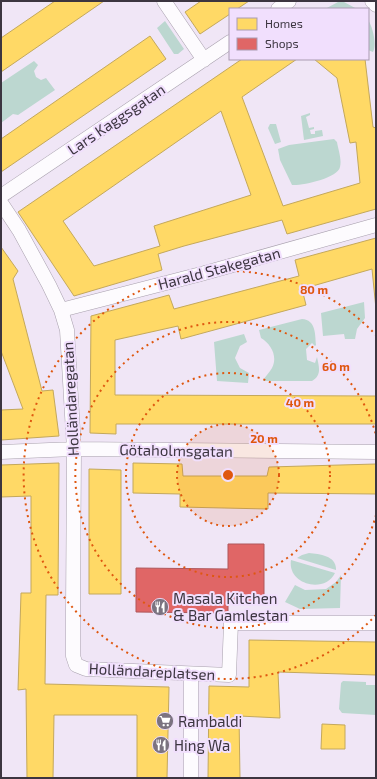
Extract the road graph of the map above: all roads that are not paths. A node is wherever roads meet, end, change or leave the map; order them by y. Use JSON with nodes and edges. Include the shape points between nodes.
{"nodes":[{"id":1,"x":164,"y":1,"type":"edge"},
{"id":2,"x":289,"y":1,"type":"edge"},
{"id":3,"x":372,"y":1,"type":"edge"},
{"id":4,"x":376,"y":5,"type":"edge"},
{"id":5,"x":279,"y":8,"type":"edge"},
{"id":6,"x":229,"y":43,"type":"edge"},
{"id":7,"x":204,"y":60,"type":"junction"},
{"id":8,"x":1,"y":196,"type":"edge"},
{"id":9,"x":1,"y":203,"type":"edge"},
{"id":10,"x":376,"y":225,"type":"edge"},
{"id":11,"x":61,"y":310,"type":"junction"},
{"id":12,"x":74,"y":449,"type":"junction"},
{"id":13,"x":1,"y":452,"type":"edge"},
{"id":14,"x":376,"y":452,"type":"edge"},
{"id":15,"x":73,"y":612,"type":"joint"},
{"id":16,"x":376,"y":623,"type":"edge"},
{"id":17,"x":191,"y":674,"type":"junction"},
{"id":18,"x":191,"y":778,"type":"edge"}],
"edges":[{"from":1,"to":7,"type":"street"},
{"from":2,"to":5,"type":"street"},
{"from":3,"to":4,"type":"street"},
{"from":6,"to":7,"type":"street","name":"Lars Kaggsgatan"},
{"from":7,"to":8,"type":"street","name":"Lars Kaggsgatan"},
{"from":9,"to":11,"type":"street","name":"Holländaregatan","via":[[19,230]]},
{"from":10,"to":11,"type":"street","name":"Harald Stakegatan"},
{"from":11,"to":12,"type":"street","name":"Holländaregatan","via":[[67,330]]},
{"from":12,"to":13,"type":"street","name":"Götaholmsgatan"},
{"from":12,"to":14,"type":"street","name":"Götaholmsgatan"},
{"from":12,"to":15,"type":"street","name":"Holländaregatan"},
{"from":15,"to":17,"type":"street","name":"Holländareplatsen","via":[[73,656],[76,665],[86,669]]},
{"from":16,"to":17,"type":"street","name":"Holländareplatsen","via":[[231,623],[229,675]]},
{"from":17,"to":18,"type":"street"}]}
